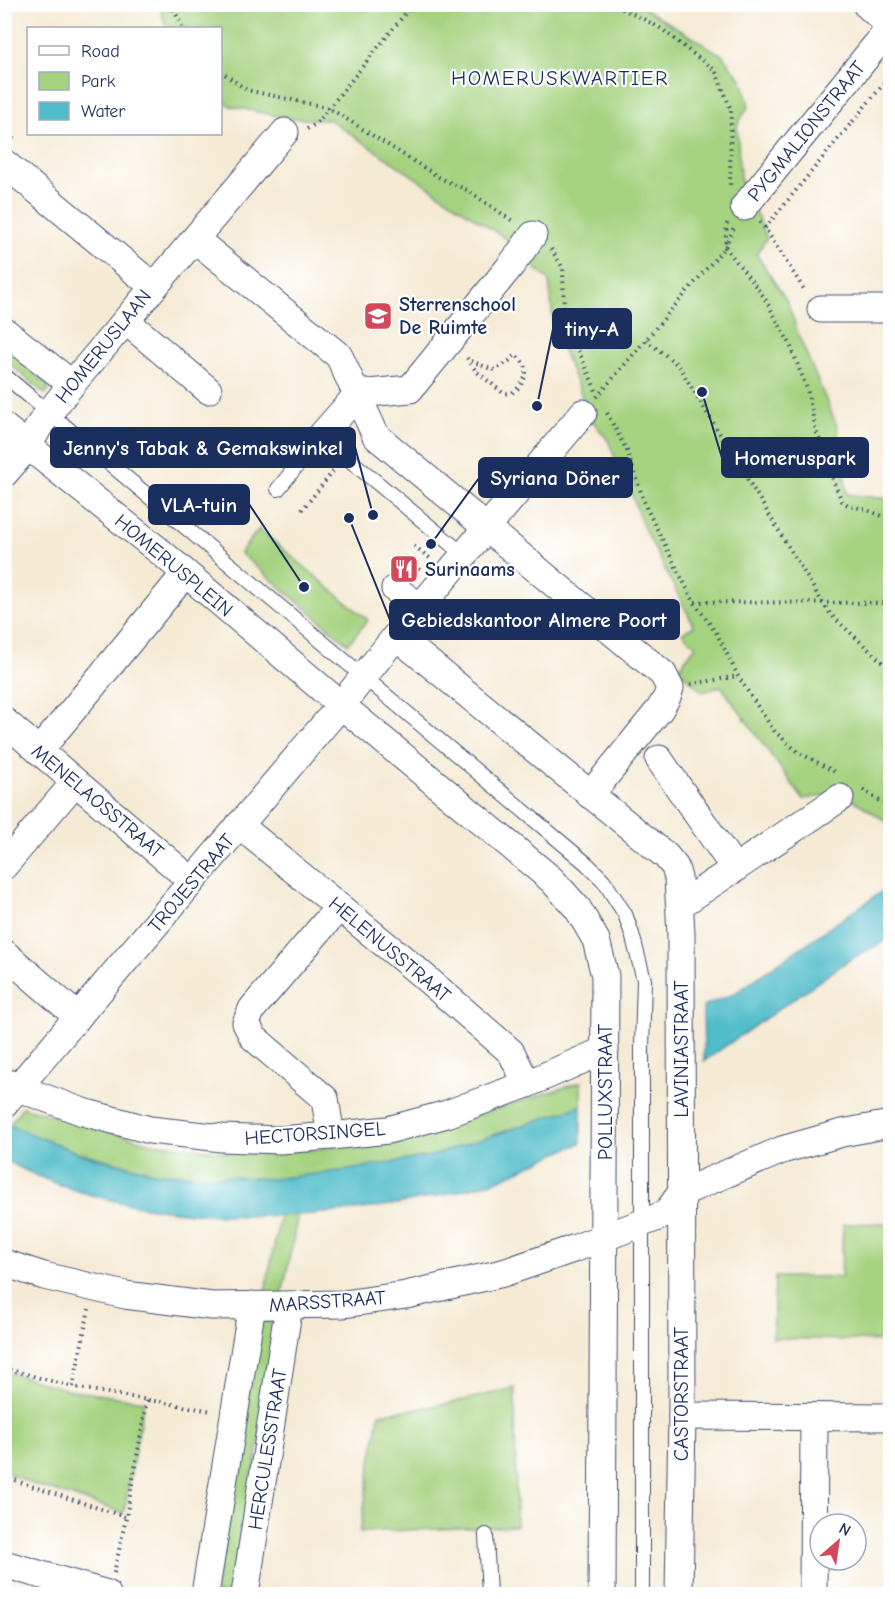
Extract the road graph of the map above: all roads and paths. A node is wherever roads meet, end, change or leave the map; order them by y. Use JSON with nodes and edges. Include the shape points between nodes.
{"nodes":[{"id":1,"x":171,"y":4,"type":"edge"},
{"id":2,"x":413,"y":4,"type":"edge"},
{"id":3,"x":611,"y":4,"type":"edge"},
{"id":4,"x":866,"y":4,"type":"edge"},
{"id":5,"x":182,"y":27,"type":"edge"},
{"id":6,"x":891,"y":27,"type":"edge"},
{"id":7,"x":222,"y":72,"type":"edge"},
{"id":8,"x":891,"y":76,"type":"edge"},
{"id":9,"x":329,"y":108,"type":"junction"},
{"id":10,"x":285,"y":132,"type":"joint"},
{"id":11,"x":4,"y":163,"type":"edge"},
{"id":12,"x":734,"y":204,"type":"junction"},
{"id":13,"x":765,"y":228,"type":"junction"},
{"id":14,"x":533,"y":235,"type":"junction"},
{"id":15,"x":196,"y":240,"type":"junction"},
{"id":16,"x":725,"y":247,"type":"junction"},
{"id":17,"x":154,"y":287,"type":"junction"},
{"id":18,"x":822,"y":309,"type":"joint"},
{"id":19,"x":891,"y":309,"type":"edge"},
{"id":20,"x":126,"y":321,"type":"junction"},
{"id":21,"x":4,"y":331,"type":"edge"},
{"id":22,"x":646,"y":340,"type":"junction"},
{"id":23,"x":448,"y":342,"type":"junction"},
{"id":24,"x":470,"y":361,"type":"junction"},
{"id":25,"x":4,"y":375,"type":"edge"},
{"id":26,"x":72,"y":384,"type":"junction"},
{"id":27,"x":208,"y":390,"type":"dead end"},
{"id":28,"x":358,"y":394,"type":"junction"},
{"id":29,"x":590,"y":404,"type":"junction"},
{"id":30,"x":50,"y":412,"type":"junction"},
{"id":31,"x":4,"y":427,"type":"edge"},
{"id":32,"x":321,"y":436,"type":"junction"},
{"id":33,"x":28,"y":446,"type":"junction"},
{"id":34,"x":345,"y":457,"type":"junction"},
{"id":35,"x":4,"y":474,"type":"edge"},
{"id":36,"x":278,"y":489,"type":"dead end"},
{"id":37,"x":302,"y":510,"type":"dead end"},
{"id":38,"x":891,"y":519,"type":"edge"},
{"id":39,"x":486,"y":528,"type":"junction"},
{"id":40,"x":414,"y":546,"type":"dead end"},
{"id":41,"x":464,"y":555,"type":"junction"},
{"id":42,"x":427,"y":556,"type":"dead end"},
{"id":43,"x":405,"y":557,"type":"dead end"},
{"id":44,"x":418,"y":567,"type":"dead end"},
{"id":45,"x":185,"y":574,"type":"junction"},
{"id":46,"x":396,"y":589,"type":"dead end"},
{"id":47,"x":694,"y":602,"type":"junction"},
{"id":48,"x":822,"y":602,"type":"junction"},
{"id":49,"x":891,"y":603,"type":"edge"},
{"id":50,"x":420,"y":607,"type":"junction"},
{"id":51,"x":396,"y":636,"type":"junction"},
{"id":52,"x":891,"y":669,"type":"edge"},
{"id":53,"x":738,"y":676,"type":"junction"},
{"id":54,"x":363,"y":677,"type":"junction"},
{"id":55,"x":670,"y":688,"type":"junction"},
{"id":56,"x":341,"y":705,"type":"junction"},
{"id":57,"x":4,"y":721,"type":"edge"},
{"id":58,"x":39,"y":751,"type":"junction"},
{"id":59,"x":659,"y":759,"type":"dead end"},
{"id":60,"x":75,"y":782,"type":"junction"},
{"id":61,"x":847,"y":787,"type":"junction"},
{"id":62,"x":590,"y":795,"type":"junction"},
{"id":63,"x":891,"y":808,"type":"edge"},
{"id":64,"x":239,"y":825,"type":"junction"},
{"id":65,"x":4,"y":866,"type":"edge"},
{"id":66,"x":735,"y":869,"type":"junction"},
{"id":67,"x":192,"y":881,"type":"junction"},
{"id":68,"x":680,"y":905,"type":"junction"},
{"id":69,"x":339,"y":907,"type":"junction"},
{"id":70,"x":4,"y":953,"type":"edge"},
{"id":71,"x":78,"y":1017,"type":"junction"},
{"id":72,"x":605,"y":1050,"type":"junction"},
{"id":73,"x":527,"y":1084,"type":"junction"},
{"id":74,"x":8,"y":1094,"type":"edge"},
{"id":75,"x":891,"y":1124,"type":"edge"},
{"id":76,"x":331,"y":1136,"type":"junction"},
{"id":77,"x":681,"y":1193,"type":"junction"},
{"id":78,"x":642,"y":1222,"type":"junction"},
{"id":79,"x":604,"y":1237,"type":"junction"},
{"id":80,"x":4,"y":1263,"type":"edge"},
{"id":81,"x":95,"y":1288,"type":"junction"},
{"id":82,"x":252,"y":1305,"type":"junction"},
{"id":83,"x":289,"y":1305,"type":"junction"},
{"id":84,"x":4,"y":1368,"type":"edge"},
{"id":85,"x":72,"y":1387,"type":"junction"},
{"id":86,"x":147,"y":1400,"type":"junction"},
{"id":87,"x":234,"y":1414,"type":"junction"},
{"id":88,"x":682,"y":1416,"type":"junction"},
{"id":89,"x":814,"y":1417,"type":"junction"},
{"id":90,"x":891,"y":1417,"type":"edge"},
{"id":91,"x":4,"y":1476,"type":"edge"},
{"id":92,"x":126,"y":1517,"type":"junction"},
{"id":93,"x":486,"y":1535,"type":"dead end"},
{"id":94,"x":4,"y":1564,"type":"edge"},
{"id":95,"x":110,"y":1584,"type":"edge"},
{"id":96,"x":205,"y":1594,"type":"edge"},
{"id":97,"x":245,"y":1594,"type":"edge"},
{"id":98,"x":489,"y":1594,"type":"edge"},
{"id":99,"x":602,"y":1594,"type":"edge"},
{"id":100,"x":642,"y":1594,"type":"edge"},
{"id":101,"x":679,"y":1594,"type":"edge"},
{"id":102,"x":813,"y":1594,"type":"edge"}],
"edges":[{"from":1,"to":5,"type":"path"},
{"from":2,"to":9,"type":"path"},
{"from":3,"to":12,"type":"path","via":[[662,29],[716,72],[731,110]]},
{"from":4,"to":6,"type":"street"},
{"from":6,"to":12,"type":"street","name":"PYGMALIONSTRAAT"},
{"from":7,"to":9,"type":"path","via":[[247,90]]},
{"from":8,"to":13,"type":"path"},
{"from":9,"to":10,"type":"path","via":[[303,132]]},
{"from":9,"to":14,"type":"path","via":[[442,179],[467,190]]},
{"from":10,"to":15,"type":"street"},
{"from":11,"to":17,"type":"street","name":"HOMERUSLAAN"},
{"from":12,"to":13,"type":"path"},
{"from":12,"to":16,"type":"path"},
{"from":12,"to":16,"type":"path"},
{"from":13,"to":18,"type":"path","via":[[810,299],[816,299]]},
{"from":14,"to":23,"type":"street"},
{"from":14,"to":29,"type":"path","via":[[550,246],[563,268],[564,317]]},
{"from":15,"to":17,"type":"street"},
{"from":15,"to":28,"type":"street","via":[[339,356]]},
{"from":16,"to":22,"type":"path"},
{"from":16,"to":38,"type":"path","via":[[764,297],[789,342],[842,501]]},
{"from":17,"to":20,"type":"street","name":"HOMERUSLAAN"},
{"from":18,"to":19,"type":"street"},
{"from":20,"to":26,"type":"street","name":"HOMERUSLAAN"},
{"from":20,"to":27,"type":"street"},
{"from":21,"to":26,"type":"street"},
{"from":22,"to":29,"type":"path"},
{"from":22,"to":48,"type":"path","via":[[678,365]]},
{"from":23,"to":24,"type":"path"},
{"from":23,"to":28,"type":"street","via":[[410,389]]},
{"from":24,"to":24,"type":"path","via":[[502,393],[513,392],[526,376],[522,360],[515,355],[495,370]]},
{"from":25,"to":30,"type":"lane"},
{"from":26,"to":30,"type":"street","name":"HOMERUSLAAN"},
{"from":28,"to":32,"type":"street"},
{"from":28,"to":39,"type":"street","via":[[376,436]]},
{"from":29,"to":39,"type":"street","name":"TROJESTRAAT"},
{"from":29,"to":47,"type":"path","via":[[627,451],[646,507]]},
{"from":30,"to":33,"type":"street","name":"HOMERUSLAAN"},
{"from":30,"to":54,"type":"lane"},
{"from":31,"to":33,"type":"street","name":"HOMERUSPLEIN"},
{"from":32,"to":34,"type":"lane"},
{"from":32,"to":36,"type":"lane"},
{"from":33,"to":35,"type":"street","name":"HOMERUSLAAN"},
{"from":33,"to":45,"type":"street","name":"HOMERUSPLEIN"},
{"from":34,"to":37,"type":"path"},
{"from":34,"to":41,"type":"lane"},
{"from":39,"to":41,"type":"street","name":"TROJESTRAAT"},
{"from":39,"to":55,"type":"street","via":[[646,659],[663,674]]},
{"from":40,"to":42,"type":"path"},
{"from":41,"to":50,"type":"street","name":"TROJESTRAAT"},
{"from":43,"to":44,"type":"path"},
{"from":45,"to":56,"type":"street","name":"HOMERUSPLEIN"},
{"from":45,"to":58,"type":"street"},
{"from":46,"to":50,"type":"street"},
{"from":47,"to":48,"type":"path"},
{"from":47,"to":53,"type":"path","via":[[717,634]]},
{"from":48,"to":49,"type":"path"},
{"from":48,"to":52,"type":"path","via":[[831,615]]},
{"from":50,"to":51,"type":"street","name":"TROJESTRAAT"},
{"from":51,"to":54,"type":"street","name":"TROJESTRAAT"},
{"from":51,"to":62,"type":"street","name":"LAVINIASTRAAT"},
{"from":53,"to":55,"type":"path"},
{"from":53,"to":61,"type":"path","via":[[776,732]]},
{"from":54,"to":56,"type":"street","name":"TROJESTRAAT"},
{"from":54,"to":78,"type":"lane","via":[[587,864],[604,881],[625,914],[644,980]]},
{"from":55,"to":62,"type":"street","via":[[660,709]]},
{"from":56,"to":64,"type":"street","name":"TROJESTRAAT"},
{"from":56,"to":72,"type":"street","name":"POLLUXSTRAAT","via":[[552,880],[578,909],[596,940],[605,976]]},
{"from":57,"to":58,"type":"street","name":"MENELAOSSTRAAT"},
{"from":58,"to":60,"type":"street","name":"MENELAOSSTRAAT"},
{"from":59,"to":66,"type":"street"},
{"from":60,"to":65,"type":"street"},
{"from":60,"to":67,"type":"street","name":"MENELAOSSTRAAT"},
{"from":61,"to":63,"type":"path"},
{"from":61,"to":66,"type":"street"},
{"from":62,"to":68,"type":"street","name":"LAVINIASTRAAT","via":[[675,867]]},
{"from":64,"to":67,"type":"street","name":"TROJESTRAAT"},
{"from":64,"to":69,"type":"street","name":"HELENUSSTRAAT"},
{"from":66,"to":68,"type":"street"},
{"from":67,"to":71,"type":"street","name":"TROJESTRAAT"},
{"from":68,"to":77,"type":"street","name":"LAVINIASTRAAT"},
{"from":69,"to":73,"type":"street","name":"HELENUSSTRAAT","via":[[511,1052]]},
{"from":69,"to":76,"type":"street","via":[[252,1009],[246,1023],[253,1037],[325,1099]]},
{"from":70,"to":71,"type":"street"},
{"from":71,"to":74,"type":"street","name":"TROJESTRAAT"},
{"from":72,"to":73,"type":"street","name":"HECTORSINGEL"},
{"from":72,"to":79,"type":"street","name":"POLLUXSTRAAT"},
{"from":73,"to":76,"type":"street","name":"HECTORSINGEL","via":[[447,1114],[388,1130]]},
{"from":74,"to":76,"type":"street","name":"HECTORSINGEL","via":[[150,1130],[280,1140]]},
{"from":75,"to":77,"type":"street","via":[[782,1150]]},
{"from":77,"to":78,"type":"street","name":"MARSSTRAAT","via":[[666,1214]]},
{"from":77,"to":88,"type":"street","name":"CASTORSTRAAT"},
{"from":78,"to":79,"type":"street","name":"MARSSTRAAT"},
{"from":78,"to":100,"type":"lane"},
{"from":79,"to":83,"type":"street","name":"MARSSTRAAT","via":[[503,1273],[406,1295],[344,1304]]},
{"from":79,"to":99,"type":"street","name":"POLLUXSTRAAT"},
{"from":80,"to":81,"type":"street","name":"MARSSTRAAT"},
{"from":81,"to":82,"type":"street","name":"MARSSTRAAT","via":[[212,1306]]},
{"from":81,"to":85,"type":"path"},
{"from":82,"to":83,"type":"street","name":"MARSSTRAAT"},
{"from":82,"to":87,"type":"street","name":"HERCULESSTRAAT"},
{"from":83,"to":97,"type":"street","name":"HERCULESSTRAAT"},
{"from":84,"to":85,"type":"path"},
{"from":85,"to":86,"type":"path"},
{"from":86,"to":87,"type":"path"},
{"from":86,"to":92,"type":"path"},
{"from":87,"to":96,"type":"street","name":"HERCULESSTRAAT"},
{"from":88,"to":89,"type":"street"},
{"from":88,"to":101,"type":"street","name":"CASTORSTRAAT"},
{"from":89,"to":90,"type":"street"},
{"from":89,"to":102,"type":"street"},
{"from":91,"to":92,"type":"path"},
{"from":92,"to":95,"type":"path"},
{"from":93,"to":98,"type":"lane"},
{"from":94,"to":95,"type":"street"}]}
